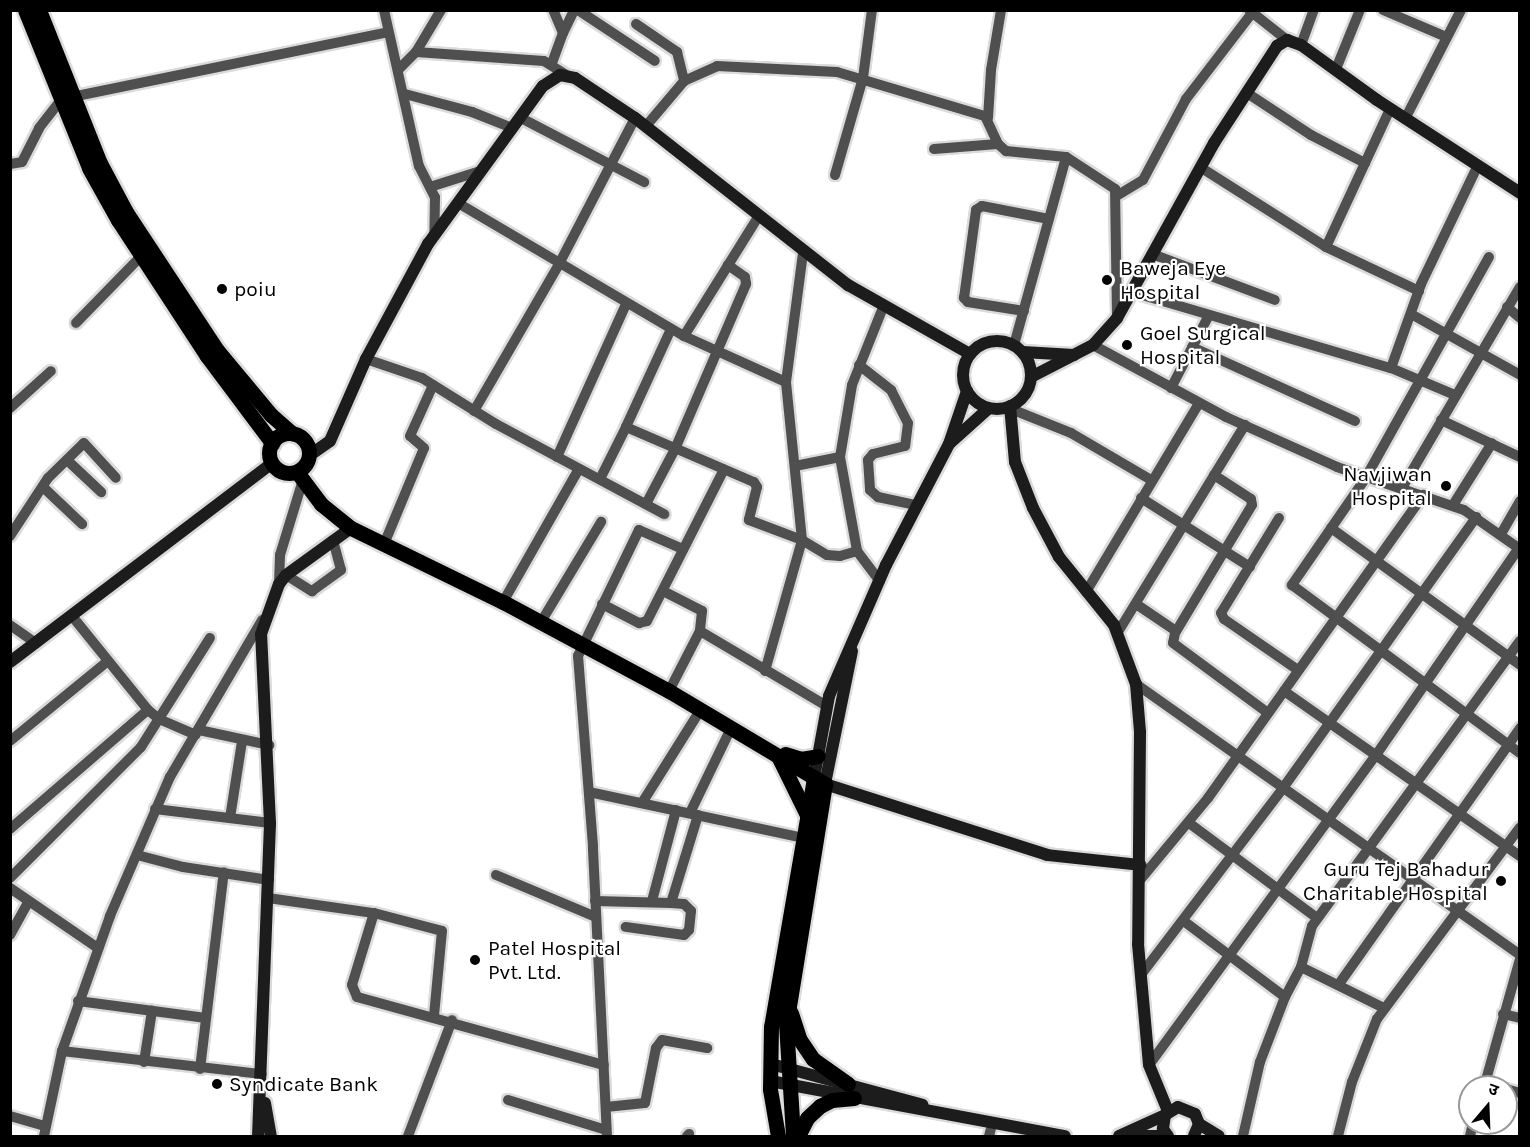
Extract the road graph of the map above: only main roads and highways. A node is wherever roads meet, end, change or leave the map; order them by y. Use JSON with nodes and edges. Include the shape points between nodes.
{"nodes":[{"id":1,"x":25,"y":10,"type":"edge"},
{"id":2,"x":39,"y":10,"type":"edge"},
{"id":3,"x":68,"y":98,"type":"junction"},
{"id":4,"x":182,"y":307,"type":"junction"},
{"id":5,"x":292,"y":433,"type":"junction"},
{"id":6,"x":272,"y":443,"type":"junction"},
{"id":7,"x":303,"y":469,"type":"junction"},
{"id":8,"x":403,"y":551,"type":"junction"},
{"id":9,"x":762,"y":746,"type":"junction"},
{"id":10,"x":778,"y":756,"type":"junction"},
{"id":11,"x":818,"y":756,"type":"road end"},
{"id":12,"x":819,"y":781,"type":"junction"},
{"id":13,"x":808,"y":817,"type":"junction"},
{"id":14,"x":789,"y":1007,"type":"junction"},
{"id":15,"x":778,"y":1137,"type":"edge"},
{"id":16,"x":793,"y":1137,"type":"edge"},
{"id":17,"x":798,"y":1137,"type":"edge"}],
"edges":[{"from":1,"to":3,"type":"main road"},
{"from":2,"to":3,"type":"main road"},
{"from":3,"to":4,"type":"main road","via":[[89,168]]},
{"from":4,"to":5,"type":"main road","via":[[270,415]]},
{"from":4,"to":6,"type":"main road"},
{"from":5,"to":6,"type":"main road","via":[[281,435]]},
{"from":5,"to":7,"type":"main road","via":[[301,437]]},
{"from":6,"to":7,"type":"main road","via":[[272,463],[280,471]]},
{"from":7,"to":8,"type":"main road","via":[[333,503]]},
{"from":7,"to":8,"type":"main road","via":[[321,504],[351,528]]},
{"from":8,"to":9,"type":"main road","via":[[669,691]]},
{"from":9,"to":10,"type":"main road"},
{"from":9,"to":11,"type":"main road","via":[[801,759]]},
{"from":10,"to":12,"type":"main road"},
{"from":10,"to":13,"type":"main road"},
{"from":12,"to":13,"type":"main road"},
{"from":12,"to":14,"type":"main road"},
{"from":13,"to":15,"type":"main road","via":[[771,1027],[770,1081]]},
{"from":14,"to":16,"type":"main road","via":[[787,1084]]},
{"from":14,"to":17,"type":"main road","via":[[800,1040],[813,1059],[851,1091],[820,1106],[807,1118]]}]}
